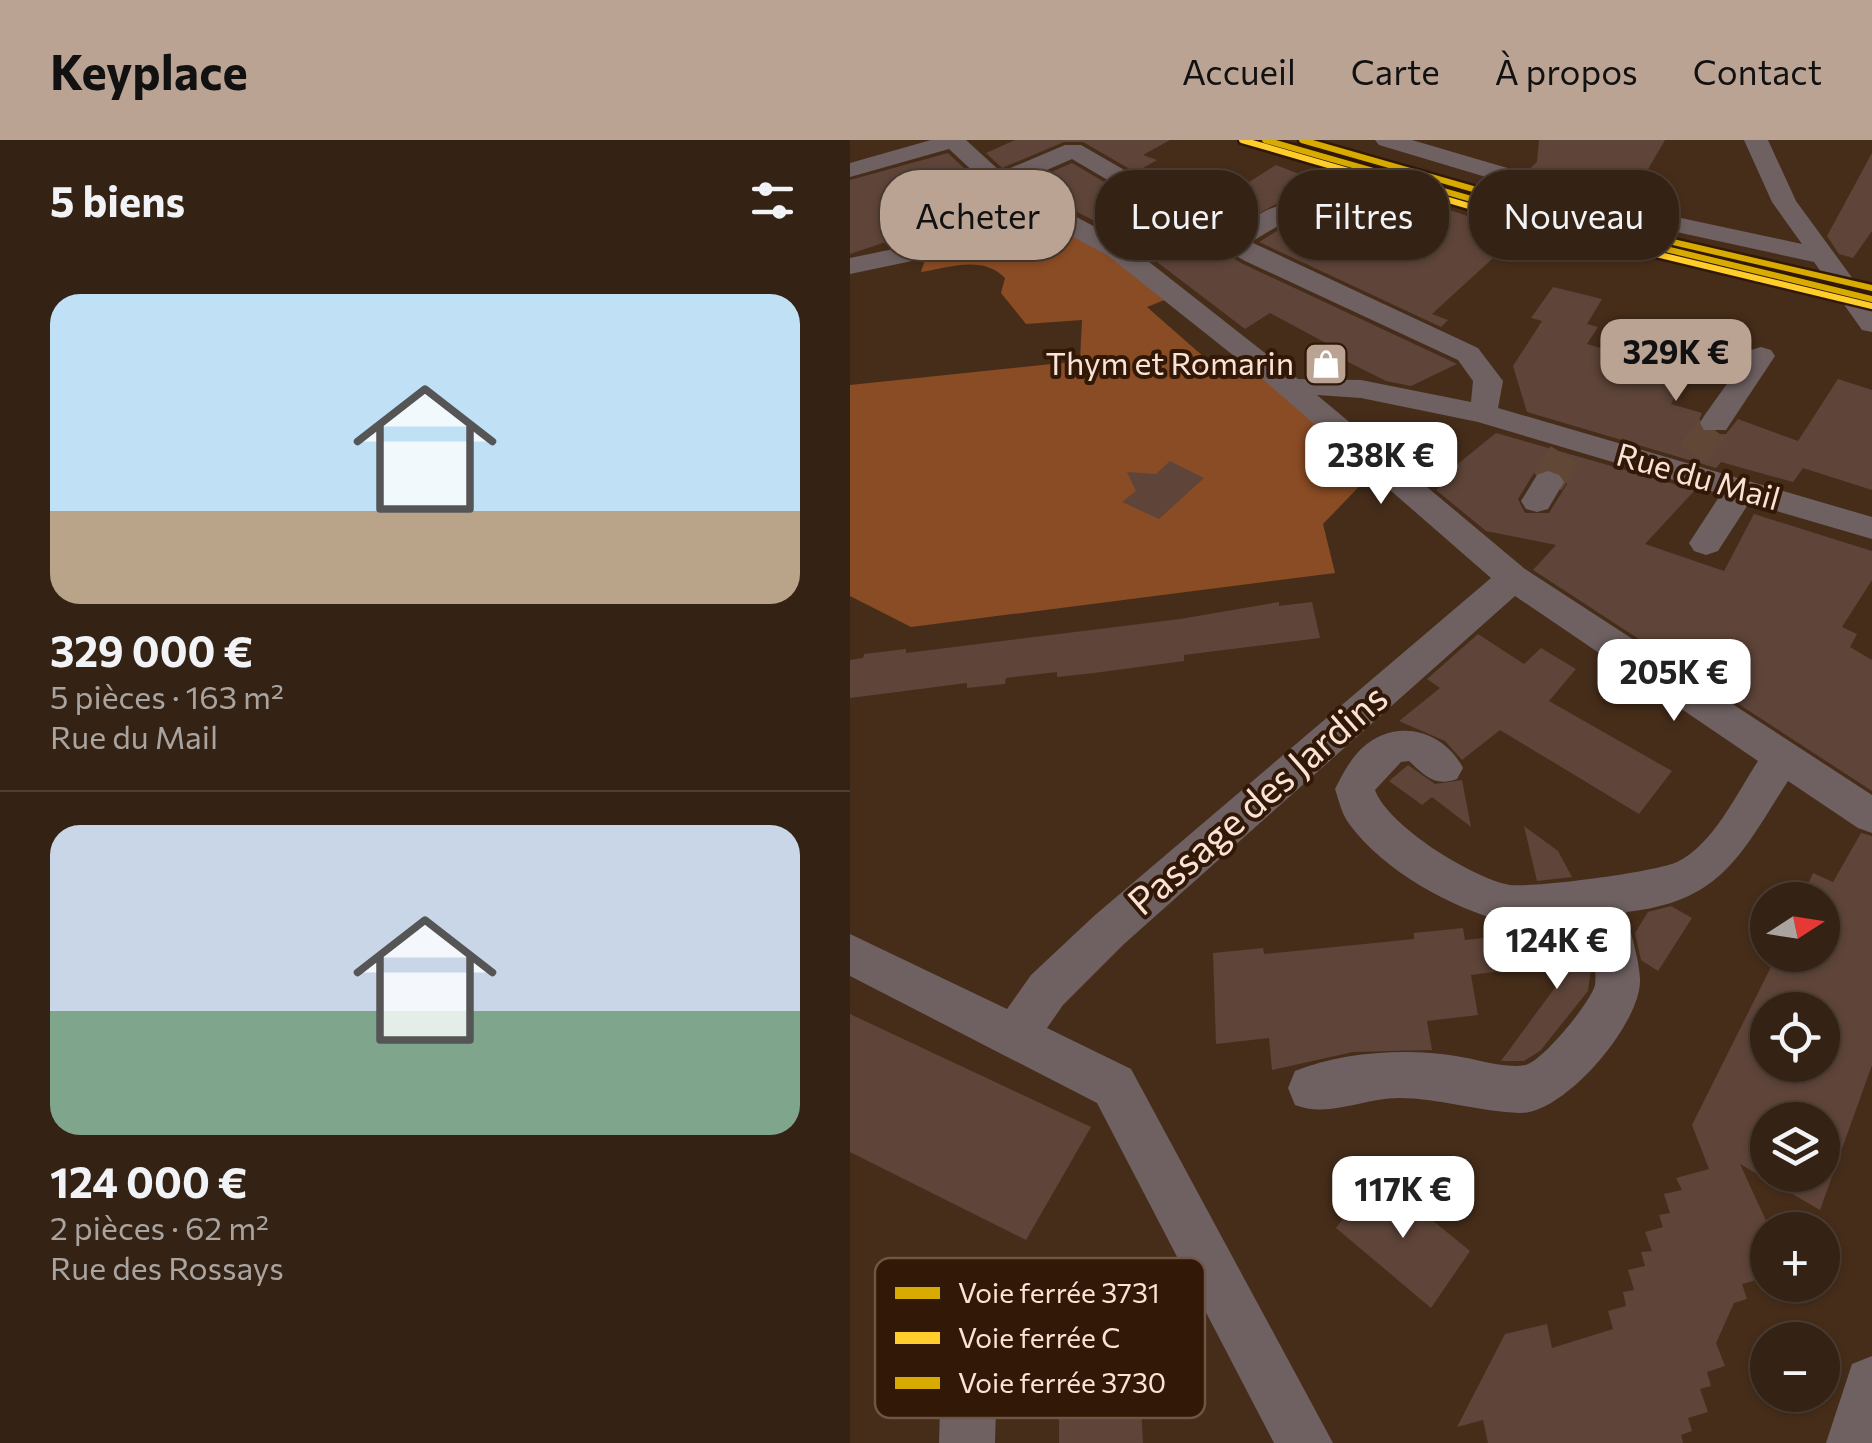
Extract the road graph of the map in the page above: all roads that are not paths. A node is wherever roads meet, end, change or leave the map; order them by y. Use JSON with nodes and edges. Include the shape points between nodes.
{"nodes":[{"id":1,"x":1387,"y":140,"type":"edge"},
{"id":2,"x":1470,"y":140,"type":"edge"},
{"id":3,"x":1756,"y":140,"type":"edge"},
{"id":4,"x":953,"y":141,"type":"edge"},
{"id":5,"x":1447,"y":160,"type":"junction"},
{"id":6,"x":850,"y":170,"type":"edge"},
{"id":7,"x":985,"y":170,"type":"edge"},
{"id":8,"x":1026,"y":170,"type":"edge"},
{"id":9,"x":1107,"y":170,"type":"edge"},
{"id":10,"x":1075,"y":228,"type":"edge"},
{"id":11,"x":1258,"y":254,"type":"edge"},
{"id":12,"x":1824,"y":256,"type":"junction"},
{"id":13,"x":880,"y":260,"type":"edge"},
{"id":14,"x":850,"y":266,"type":"edge"},
{"id":15,"x":1872,"y":324,"type":"edge"},
{"id":16,"x":1761,"y":356,"type":"dead end"},
{"id":17,"x":1290,"y":389,"type":"junction"},
{"id":18,"x":1480,"y":412,"type":"junction"},
{"id":19,"x":1715,"y":423,"type":"tunnel mouth"},
{"id":20,"x":1741,"y":489,"type":"junction"},
{"id":21,"x":1872,"y":528,"type":"edge"},
{"id":22,"x":1706,"y":542,"type":"dead end"},
{"id":23,"x":1512,"y":578,"type":"junction"},
{"id":24,"x":1784,"y":755,"type":"junction"},
{"id":25,"x":1443,"y":768,"type":"dead end"},
{"id":26,"x":1872,"y":816,"type":"edge"},
{"id":27,"x":1601,"y":896,"type":"junction"},
{"id":28,"x":850,"y":954,"type":"edge"},
{"id":29,"x":1016,"y":1035,"type":"junction"},
{"id":30,"x":1312,"y":1088,"type":"dead end"},
{"id":31,"x":1872,"y":1384,"type":"edge"},
{"id":32,"x":1305,"y":1443,"type":"edge"},
{"id":33,"x":1854,"y":1443,"type":"edge"}],
"edges":[{"from":1,"to":5,"type":"street"},
{"from":2,"to":5,"type":"street"},
{"from":3,"to":12,"type":"street","via":[[1784,202]]},
{"from":4,"to":6,"type":"street"},
{"from":4,"to":7,"type":"street"},
{"from":5,"to":12,"type":"street"},
{"from":8,"to":9,"type":"street","via":[[1072,150]]},
{"from":10,"to":17,"type":"street","via":[[1116,249]]},
{"from":11,"to":18,"type":"street","via":[[1468,354],[1490,378],[1492,393]]},
{"from":12,"to":15,"type":"street"},
{"from":13,"to":14,"type":"street"},
{"from":16,"to":19,"type":"street"},
{"from":17,"to":18,"type":"street","name":"Rue du Mail","via":[[1332,385]]},
{"from":17,"to":23,"type":"street"},
{"from":18,"to":20,"type":"street","name":"Rue du Mail","via":[[1569,446],[1688,463]]},
{"from":20,"to":21,"type":"street","name":"Rue du Mail"},
{"from":20,"to":22,"type":"street"},
{"from":23,"to":24,"type":"street"},
{"from":23,"to":29,"type":"street","name":"Passage des Jardins","via":[[1109,930],[1047,990]]},
{"from":24,"to":26,"type":"street"},
{"from":24,"to":27,"type":"street","via":[[1703,869],[1647,891]]},
{"from":25,"to":27,"type":"street","via":[[1418,746],[1386,748],[1354,789],[1363,812],[1448,879],[1510,904]]},
{"from":27,"to":30,"type":"street","via":[[1618,982],[1606,1016],[1553,1077],[1524,1090],[1396,1075]]},
{"from":28,"to":29,"type":"street"},
{"from":29,"to":32,"type":"street","via":[[1114,1086]]},
{"from":31,"to":33,"type":"street"}]}
